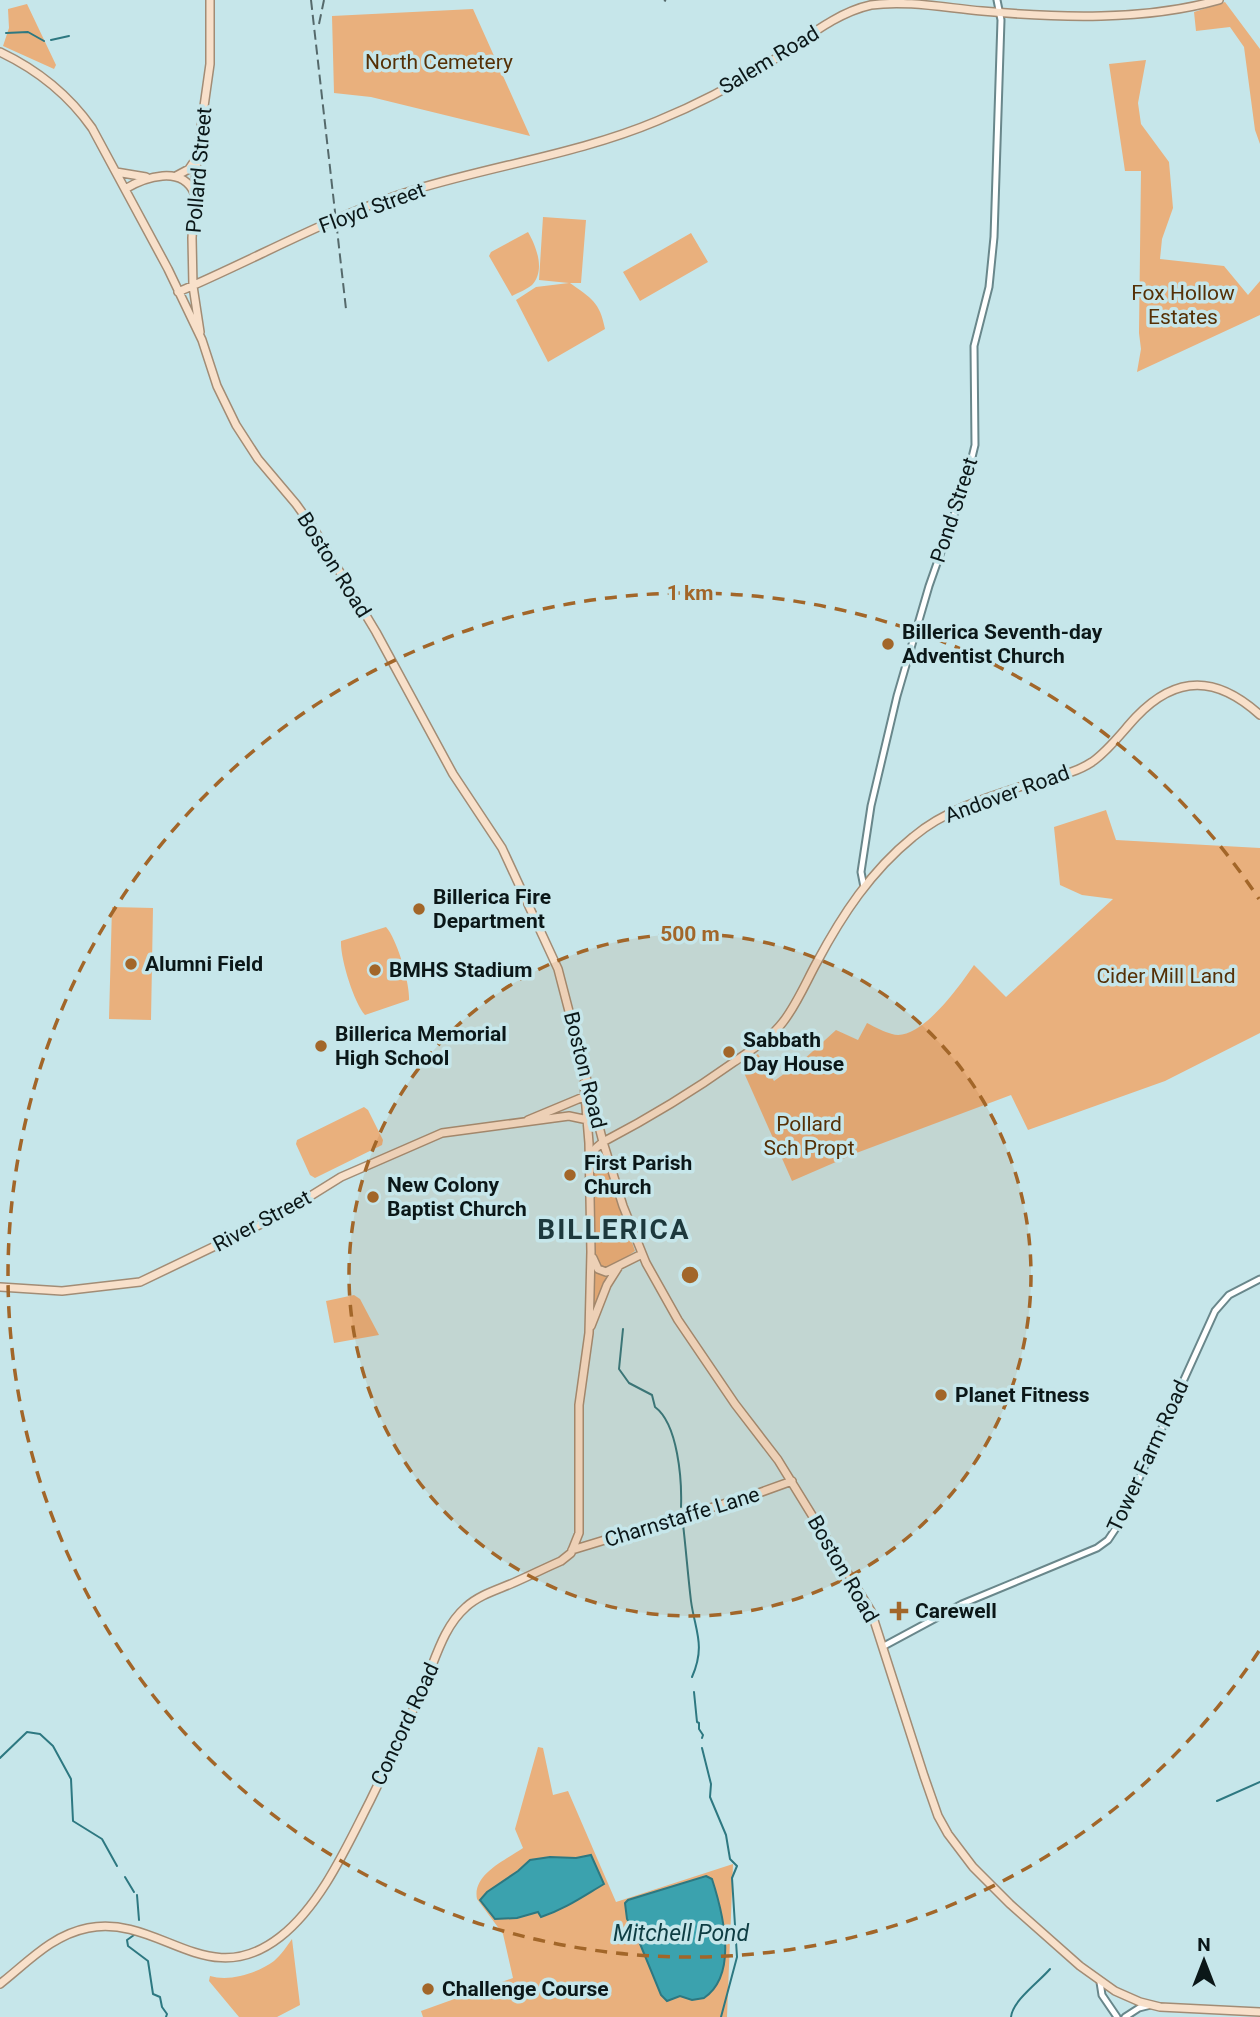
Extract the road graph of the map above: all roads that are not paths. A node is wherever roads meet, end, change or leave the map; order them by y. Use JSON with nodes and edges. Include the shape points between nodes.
{"nodes":[{"id":1,"x":210,"y":0,"type":"edge"},
{"id":2,"x":998,"y":0,"type":"edge"},
{"id":3,"x":1219,"y":0,"type":"edge"},
{"id":4,"x":1000,"y":13,"type":"junction"},
{"id":5,"x":4,"y":54,"type":"edge"},
{"id":6,"x":574,"y":147,"type":"joint"},
{"id":7,"x":197,"y":156,"type":"junction"},
{"id":8,"x":116,"y":172,"type":"junction"},
{"id":9,"x":150,"y":177,"type":"junction"},
{"id":10,"x":175,"y":177,"type":"junction"},
{"id":11,"x":125,"y":189,"type":"junction"},
{"id":12,"x":195,"y":194,"type":"junction"},
{"id":13,"x":192,"y":270,"type":"junction"},
{"id":14,"x":208,"y":278,"type":"junction"},
{"id":15,"x":192,"y":286,"type":"junction"},
{"id":16,"x":178,"y":292,"type":"junction"},
{"id":17,"x":202,"y":340,"type":"junction"},
{"id":18,"x":1260,"y":715,"type":"edge"},
{"id":19,"x":864,"y":887,"type":"junction"},
{"id":20,"x":589,"y":1096,"type":"junction"},
{"id":21,"x":588,"y":1120,"type":"junction"},
{"id":22,"x":517,"y":1124,"type":"junction"},
{"id":23,"x":603,"y":1142,"type":"junction"},
{"id":24,"x":589,"y":1160,"type":"junction"},
{"id":25,"x":609,"y":1161,"type":"junction"},
{"id":26,"x":591,"y":1252,"type":"junction"},
{"id":27,"x":642,"y":1254,"type":"junction"},
{"id":28,"x":620,"y":1266,"type":"junction"},
{"id":29,"x":1260,"y":1279,"type":"edge"},
{"id":30,"x":0,"y":1287,"type":"edge"},
{"id":31,"x":589,"y":1333,"type":"junction"},
{"id":32,"x":792,"y":1482,"type":"junction"},
{"id":33,"x":572,"y":1550,"type":"junction"},
{"id":34,"x":884,"y":1646,"type":"junction"},
{"id":35,"x":1101,"y":1982,"type":"junction"},
{"id":36,"x":0,"y":1984,"type":"edge"},
{"id":37,"x":1151,"y":2005,"type":"junction"},
{"id":38,"x":1260,"y":2012,"type":"edge"},
{"id":39,"x":1117,"y":2017,"type":"edge"},
{"id":40,"x":1125,"y":2017,"type":"edge"}],
"edges":[{"from":1,"to":7,"type":"main road","name":"Pollard Street","via":[[210,64]]},
{"from":2,"to":4,"type":"street","name":"Pond Street"},
{"from":3,"to":4,"type":"main road","name":"Salem Road","via":[[1115,14]]},
{"from":4,"to":6,"type":"main road","name":"Salem Road","via":[[900,3],[863,8],[703,100],[655,122]]},
{"from":4,"to":19,"type":"street","name":"Pond Street","via":[[994,237],[989,287],[974,346],[975,445],[897,696],[871,806],[861,872]]},
{"from":5,"to":8,"type":"main road","name":"Boston Road","via":[[50,81],[72,102]]},
{"from":6,"to":14,"type":"main road","name":"Floyd Street","via":[[397,196]]},
{"from":7,"to":10,"type":"main road","via":[[189,170]]},
{"from":7,"to":12,"type":"main road","name":"Pollard Street"},
{"from":8,"to":9,"type":"main road"},
{"from":8,"to":11,"type":"main road","name":"Boston Road"},
{"from":9,"to":10,"type":"main road"},
{"from":9,"to":11,"type":"main road"},
{"from":10,"to":12,"type":"main road","via":[[189,183]]},
{"from":11,"to":16,"type":"main road","name":"Boston Road"},
{"from":12,"to":13,"type":"main road","name":"Pollard Street"},
{"from":13,"to":14,"type":"main road"},
{"from":13,"to":15,"type":"main road","name":"Pollard Street"},
{"from":14,"to":15,"type":"main road","name":"Floyd Street"},
{"from":15,"to":16,"type":"main road","name":"Floyd Street"},
{"from":15,"to":17,"type":"main road","name":"Pollard Street"},
{"from":16,"to":17,"type":"main road","name":"Boston Road"},
{"from":17,"to":20,"type":"main road","name":"Boston Road","via":[[236,425],[314,529],[376,632],[444,760],[502,848],[558,969]]},
{"from":18,"to":19,"type":"main road","name":"Andover Road","via":[[1216,687],[1168,690],[1094,761],[940,817],[901,847]]},
{"from":19,"to":23,"type":"main road","name":"Andover Road","via":[[790,1010],[760,1045],[678,1100]]},
{"from":20,"to":21,"type":"main road"},
{"from":20,"to":22,"type":"main road","name":"River Street"},
{"from":20,"to":23,"type":"main road","name":"Boston Road"},
{"from":21,"to":22,"type":"main road","name":"River Street","via":[[569,1116]]},
{"from":21,"to":24,"type":"main road"},
{"from":22,"to":30,"type":"main road","name":"River Street","via":[[442,1133],[341,1177],[281,1215],[140,1282],[62,1291]]},
{"from":23,"to":24,"type":"main road"},
{"from":23,"to":25,"type":"main road","name":"Boston Road"},
{"from":24,"to":25,"type":"main road","via":[[600,1157]]},
{"from":24,"to":26,"type":"main road"},
{"from":25,"to":27,"type":"main road","name":"Boston Road"},
{"from":26,"to":28,"type":"main road","via":[[600,1271]]},
{"from":26,"to":31,"type":"main road"},
{"from":27,"to":28,"type":"main road"},
{"from":27,"to":32,"type":"main road","name":"Boston Road","via":[[678,1320]]},
{"from":28,"to":31,"type":"main road","via":[[607,1285]]},
{"from":29,"to":34,"type":"street","name":"Tower Farm Road","via":[[1228,1294],[1215,1311],[1108,1540],[962,1604]]},
{"from":31,"to":33,"type":"main road","via":[[578,1422],[579,1532]]},
{"from":32,"to":33,"type":"main road","name":"Charnstaffe Lane"},
{"from":32,"to":34,"type":"main road","name":"Boston Road","via":[[871,1611]]},
{"from":33,"to":36,"type":"main road","name":"Concord Road","via":[[561,1561],[480,1597],[451,1622],[404,1732],[338,1861],[301,1914],[274,1941],[245,1954],[212,1957],[128,1928],[89,1928],[47,1945]]},
{"from":34,"to":35,"type":"main road","name":"Boston Road","via":[[924,1777],[948,1834],[984,1880]]},
{"from":35,"to":37,"type":"main road","name":"Boston Road"},
{"from":35,"to":39,"type":"street","via":[[1102,1995]]},
{"from":37,"to":38,"type":"main road","name":"Boston Road"},
{"from":37,"to":40,"type":"street"}]}
